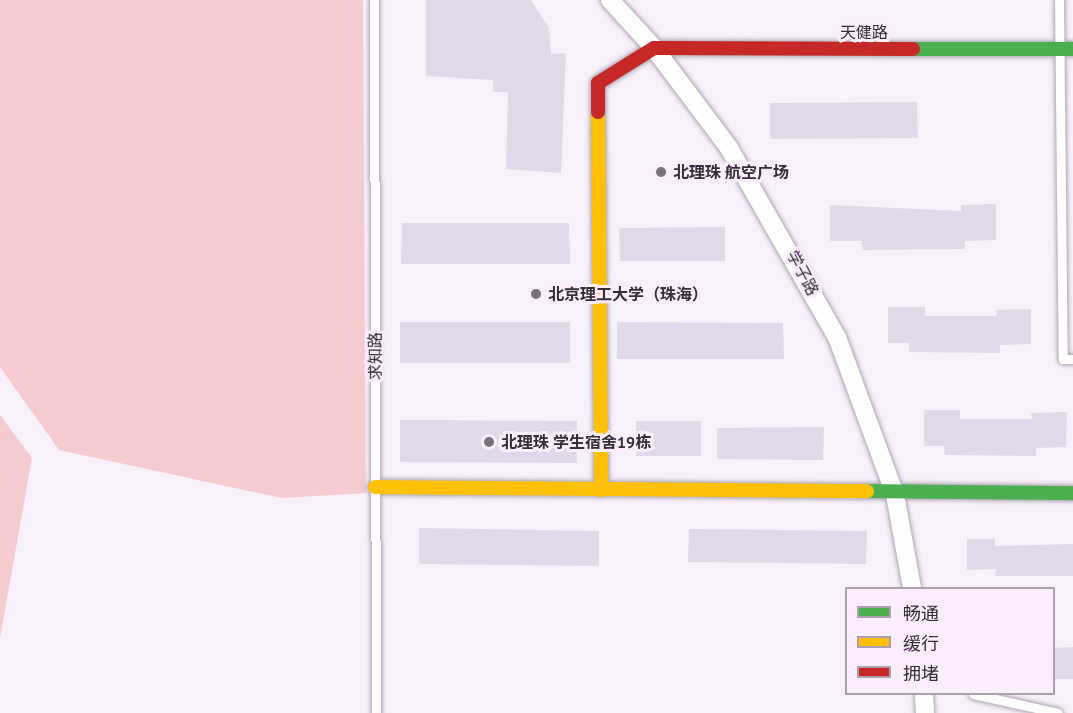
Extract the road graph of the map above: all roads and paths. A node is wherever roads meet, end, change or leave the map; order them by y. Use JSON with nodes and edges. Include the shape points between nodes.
{"nodes":[{"id":1,"x":374,"y":0,"type":"edge"},
{"id":2,"x":610,"y":0,"type":"edge"},
{"id":3,"x":1059,"y":0,"type":"edge"},
{"id":4,"x":654,"y":48,"type":"junction"},
{"id":5,"x":1066,"y":49,"type":"edge"},
{"id":6,"x":1073,"y":359,"type":"edge"},
{"id":7,"x":375,"y":486,"type":"junction"},
{"id":8,"x":601,"y":490,"type":"junction"},
{"id":9,"x":1073,"y":493,"type":"edge"},
{"id":10,"x":895,"y":495,"type":"junction"},
{"id":11,"x":912,"y":587,"type":"edge"},
{"id":12,"x":924,"y":695,"type":"edge"},
{"id":13,"x":982,"y":695,"type":"edge"},
{"id":14,"x":376,"y":713,"type":"edge"},
{"id":15,"x":926,"y":713,"type":"edge"},
{"id":16,"x":1058,"y":713,"type":"edge"}],
"edges":[{"from":1,"to":7,"type":"lane","name":"求知路"},
{"from":2,"to":4,"type":"street","name":"学子路"},
{"from":3,"to":5,"type":"lane"},
{"from":4,"to":5,"type":"street","name":"天健路"},
{"from":4,"to":8,"type":"street","via":[[598,83]]},
{"from":4,"to":10,"type":"street","name":"学子路","via":[[729,148],[784,237],[837,337]]},
{"from":5,"to":6,"type":"lane","via":[[1063,359]]},
{"from":7,"to":8,"type":"street"},
{"from":7,"to":14,"type":"lane","name":"求知路"},
{"from":8,"to":10,"type":"street"},
{"from":9,"to":10,"type":"street"},
{"from":10,"to":11,"type":"street","name":"学子路"},
{"from":12,"to":15,"type":"street"},
{"from":13,"to":16,"type":"lane"}]}
